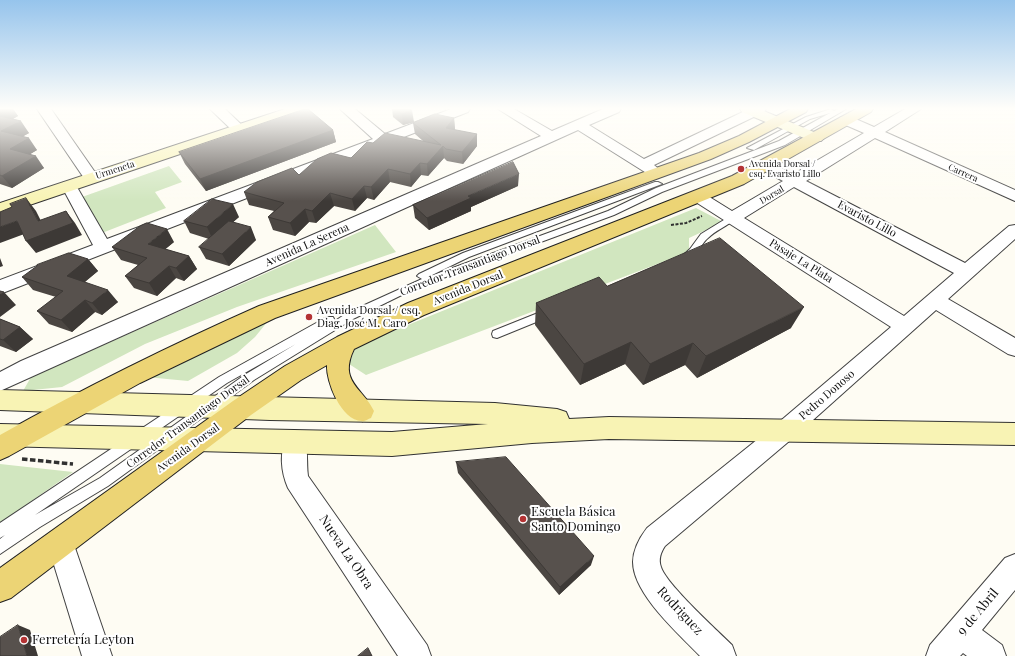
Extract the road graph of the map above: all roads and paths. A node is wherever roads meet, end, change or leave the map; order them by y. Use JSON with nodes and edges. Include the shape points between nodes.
{"nodes":[{"id":1,"x":65,"y":140,"type":"edge"},
{"id":2,"x":207,"y":140,"type":"edge"},
{"id":3,"x":383,"y":140,"type":"edge"},
{"id":4,"x":546,"y":140,"type":"edge"},
{"id":5,"x":603,"y":140,"type":"edge"},
{"id":6,"x":701,"y":140,"type":"edge"},
{"id":7,"x":758,"y":140,"type":"edge"},
{"id":8,"x":773,"y":140,"type":"edge"},
{"id":9,"x":786,"y":140,"type":"edge"},
{"id":10,"x":788,"y":140,"type":"edge"},
{"id":11,"x":864,"y":140,"type":"edge"},
{"id":12,"x":890,"y":140,"type":"edge"},
{"id":13,"x":766,"y":166,"type":"junction"},
{"id":14,"x":650,"y":169,"type":"junction"},
{"id":15,"x":91,"y":178,"type":"junction"},
{"id":16,"x":794,"y":181,"type":"junction"},
{"id":17,"x":69,"y":185,"type":"junction"},
{"id":18,"x":697,"y":196,"type":"junction"},
{"id":19,"x":1015,"y":196,"type":"edge"},
{"id":20,"x":0,"y":209,"type":"edge"},
{"id":21,"x":732,"y":218,"type":"junction"},
{"id":22,"x":1015,"y":230,"type":"edge"},
{"id":23,"x":1007,"y":247,"type":"edge"},
{"id":24,"x":103,"y":248,"type":"junction"},
{"id":25,"x":677,"y":260,"type":"edge"},
{"id":26,"x":967,"y":272,"type":"junction"},
{"id":27,"x":0,"y":287,"type":"edge"},
{"id":28,"x":935,"y":300,"type":"junction"},
{"id":29,"x":555,"y":310,"type":"edge"},
{"id":30,"x":905,"y":326,"type":"junction"},
{"id":31,"x":498,"y":334,"type":"dead end"},
{"id":32,"x":345,"y":343,"type":"junction"},
{"id":33,"x":1015,"y":348,"type":"edge"},
{"id":34,"x":0,"y":382,"type":"edge"},
{"id":35,"x":0,"y":400,"type":"edge"},
{"id":36,"x":83,"y":401,"type":"junction"},
{"id":37,"x":183,"y":406,"type":"junction"},
{"id":38,"x":208,"y":407,"type":"junction"},
{"id":39,"x":242,"y":408,"type":"junction"},
{"id":40,"x":362,"y":411,"type":"junction"},
{"id":41,"x":609,"y":428,"type":"junction"},
{"id":42,"x":786,"y":430,"type":"junction"},
{"id":43,"x":1015,"y":434,"type":"edge"},
{"id":44,"x":134,"y":438,"type":"junction"},
{"id":45,"x":163,"y":439,"type":"junction"},
{"id":46,"x":197,"y":441,"type":"junction"},
{"id":47,"x":295,"y":443,"type":"junction"},
{"id":48,"x":9,"y":444,"type":"edge"},
{"id":49,"x":78,"y":464,"type":"dead end"},
{"id":50,"x":0,"y":531,"type":"edge"},
{"id":51,"x":60,"y":542,"type":"junction"},
{"id":52,"x":0,"y":547,"type":"edge"},
{"id":53,"x":646,"y":561,"type":"joint"},
{"id":54,"x":1015,"y":568,"type":"edge"},
{"id":55,"x":0,"y":587,"type":"edge"},
{"id":56,"x":961,"y":632,"type":"junction"},
{"id":57,"x":97,"y":656,"type":"edge"},
{"id":58,"x":416,"y":656,"type":"edge"},
{"id":59,"x":721,"y":656,"type":"edge"},
{"id":60,"x":941,"y":656,"type":"edge"},
{"id":61,"x":991,"y":656,"type":"edge"}],
"edges":[{"from":1,"to":15,"type":"street"},
{"from":2,"to":15,"type":"main road","name":"Urmeneta"},
{"from":3,"to":24,"type":"street"},
{"from":4,"to":34,"type":"street","name":"Avenida La Serena"},
{"from":5,"to":14,"type":"street"},
{"from":6,"to":14,"type":"street","name":"Avenida Dorsal"},
{"from":7,"to":14,"type":"main road","name":"Avenida Dorsal"},
{"from":8,"to":37,"type":"lane","name":"Corredor Transantiago Dorsal","via":[[722,161],[466,255],[344,312],[238,371]]},
{"from":9,"to":38,"type":"lane","name":"Corredor Transantiago Dorsal","via":[[659,190],[611,213],[442,275],[382,300],[290,351]]},
{"from":10,"to":13,"type":"main road","name":"Avenida Dorsal"},
{"from":11,"to":16,"type":"street","name":"Dorsal"},
{"from":12,"to":19,"type":"street","name":"Carrera"},
{"from":13,"to":16,"type":"street","name":"Evaristo Lillo"},
{"from":13,"to":18,"type":"main road","name":"Avenida Dorsal"},
{"from":14,"to":36,"type":"main road","name":"Avenida Dorsal","via":[[267,312],[177,352]]},
{"from":15,"to":17,"type":"main road","name":"Urmeneta"},
{"from":16,"to":21,"type":"street","name":"Dorsal"},
{"from":16,"to":26,"type":"street","name":"Evaristo Lillo"},
{"from":17,"to":20,"type":"main road","name":"Urmeneta"},
{"from":17,"to":24,"type":"street"},
{"from":18,"to":21,"type":"street","name":"Pasaje La Plata"},
{"from":18,"to":32,"type":"main road","name":"Avenida Dorsal","via":[[416,309]]},
{"from":21,"to":25,"type":"lane","via":[[704,236],[693,252]]},
{"from":21,"to":30,"type":"street","name":"Pasaje La Plata"},
{"from":22,"to":23,"type":"street","name":"Pedro Donoso"},
{"from":23,"to":26,"type":"street","name":"Pedro Donoso"},
{"from":24,"to":27,"type":"street"},
{"from":26,"to":28,"type":"street","name":"Pedro Donoso"},
{"from":28,"to":30,"type":"street","name":"Pedro Donoso"},
{"from":28,"to":33,"type":"street"},
{"from":29,"to":31,"type":"lane"},
{"from":30,"to":42,"type":"street","name":"Pedro Donoso"},
{"from":32,"to":39,"type":"main road","name":"Avenida Dorsal","via":[[293,373]]},
{"from":32,"to":40,"type":"main road","via":[[339,359],[340,382],[349,400]]},
{"from":35,"to":36,"type":"main road"},
{"from":36,"to":37,"type":"main road"},
{"from":36,"to":48,"type":"main road","name":"Avenida Dorsal"},
{"from":37,"to":38,"type":"main road"},
{"from":37,"to":44,"type":"lane","name":"Corredor Transantiago Dorsal"},
{"from":38,"to":39,"type":"main road"},
{"from":38,"to":45,"type":"lane","name":"Corredor Transantiago Dorsal"},
{"from":39,"to":40,"type":"main road"},
{"from":39,"to":46,"type":"main road","name":"Avenida Dorsal"},
{"from":40,"to":41,"type":"main road","via":[[510,415]]},
{"from":41,"to":42,"type":"main road"},
{"from":41,"to":47,"type":"main road","via":[[413,443]]},
{"from":42,"to":43,"type":"main road"},
{"from":42,"to":53,"type":"street","name":"Pedro Donoso","via":[[656,537],[647,552]]},
{"from":44,"to":45,"type":"main road"},
{"from":44,"to":48,"type":"main road"},
{"from":44,"to":50,"type":"lane","name":"Corredor Transantiago Dorsal"},
{"from":45,"to":46,"type":"main road"},
{"from":45,"to":52,"type":"lane","name":"Corredor Transantiago Dorsal","via":[[104,482],[35,522]]},
{"from":46,"to":47,"type":"main road"},
{"from":46,"to":51,"type":"main road","name":"Avenida Dorsal"},
{"from":47,"to":58,"type":"street","name":"Nueva La Obra","via":[[294,465],[297,480]]},
{"from":48,"to":49,"type":"path"},
{"from":51,"to":55,"type":"main road","name":"Avenida Dorsal"},
{"from":51,"to":57,"type":"street"},
{"from":53,"to":59,"type":"street","name":"Rodriguez","via":[[648,571],[658,588]]},
{"from":54,"to":56,"type":"street","name":"9 de Abril"},
{"from":56,"to":60,"type":"street","name":"9 de Abril"},
{"from":56,"to":61,"type":"street"}]}
